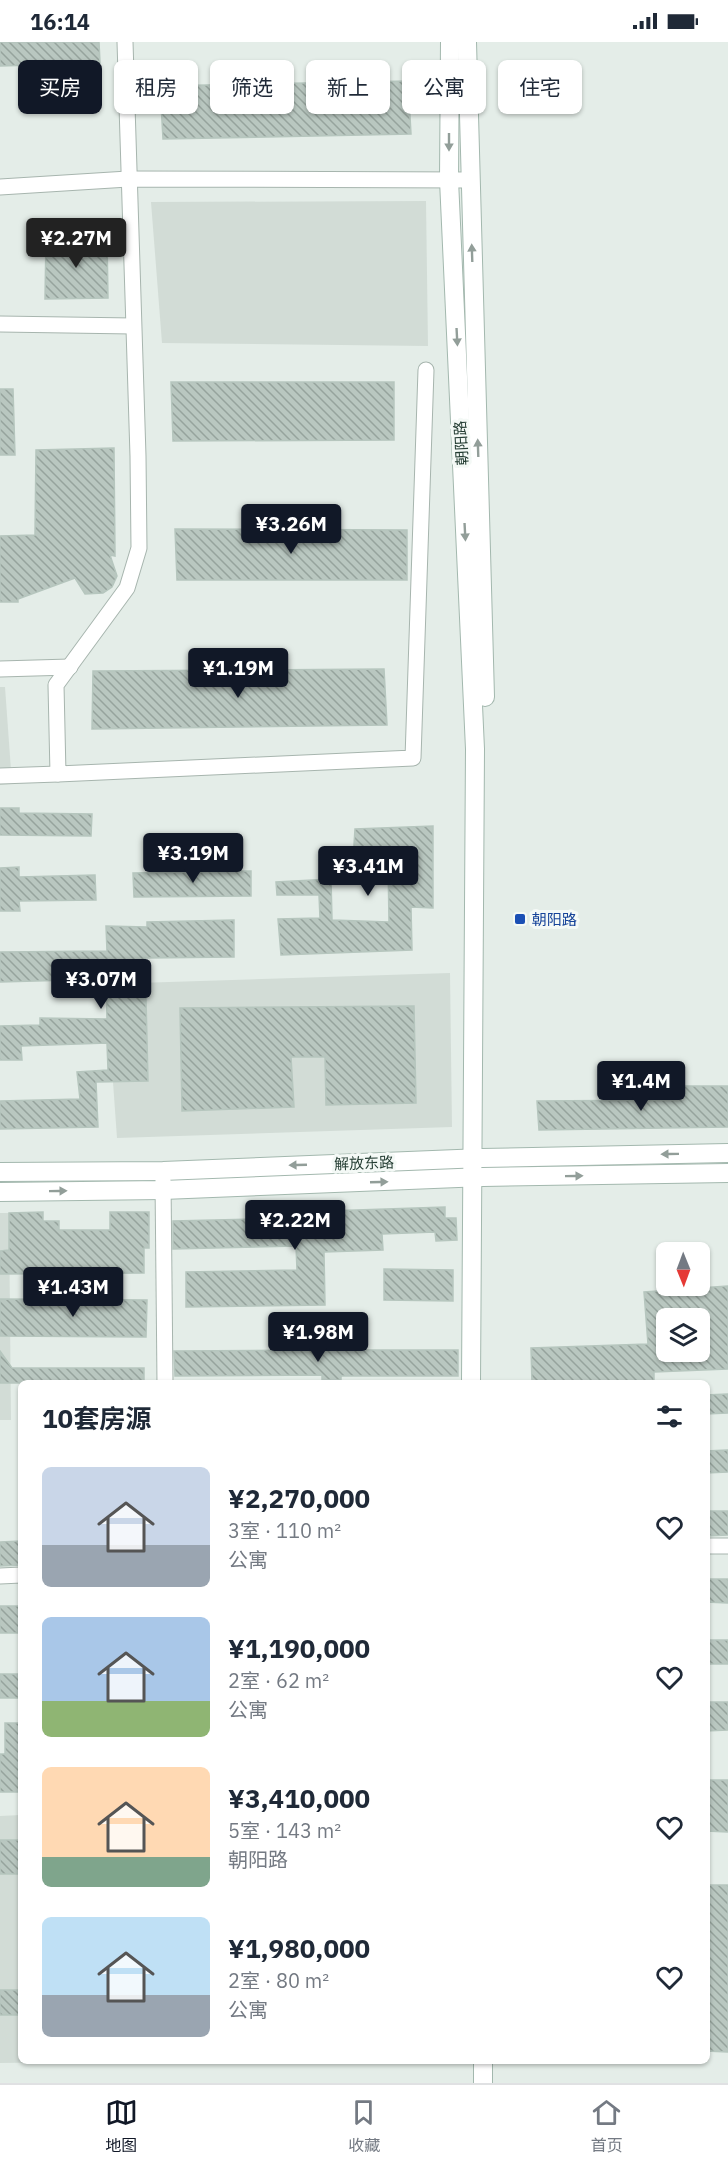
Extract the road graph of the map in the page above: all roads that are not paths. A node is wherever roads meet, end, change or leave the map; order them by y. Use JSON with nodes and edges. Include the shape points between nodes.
{"nodes":[{"id":1,"x":125,"y":42,"type":"edge"},
{"id":2,"x":450,"y":42,"type":"edge"},
{"id":3,"x":467,"y":42,"type":"edge"},
{"id":4,"x":128,"y":179,"type":"junction"},
{"id":5,"x":449,"y":180,"type":"junction"},
{"id":6,"x":470,"y":180,"type":"junction"},
{"id":7,"x":0,"y":187,"type":"edge"},
{"id":8,"x":0,"y":324,"type":"edge"},
{"id":9,"x":133,"y":326,"type":"junction"},
{"id":10,"x":426,"y":370,"type":"dead end"},
{"id":11,"x":70,"y":667,"type":"junction"},
{"id":12,"x":0,"y":669,"type":"edge"},
{"id":13,"x":58,"y":774,"type":"junction"},
{"id":14,"x":0,"y":776,"type":"edge"},
{"id":15,"x":728,"y":1153,"type":"edge"},
{"id":16,"x":477,"y":1158,"type":"junction"},
{"id":17,"x":163,"y":1171,"type":"junction"},
{"id":18,"x":0,"y":1172,"type":"edge"},
{"id":19,"x":728,"y":1173,"type":"edge"},
{"id":20,"x":478,"y":1178,"type":"junction"},
{"id":21,"x":163,"y":1190,"type":"junction"},
{"id":22,"x":0,"y":1192,"type":"edge"},
{"id":23,"x":165,"y":1380,"type":"edge"},
{"id":24,"x":471,"y":1380,"type":"edge"},
{"id":25,"x":482,"y":1380,"type":"edge"},
{"id":26,"x":710,"y":1546,"type":"edge"},
{"id":27,"x":728,"y":1546,"type":"edge"},
{"id":28,"x":18,"y":1575,"type":"edge"},
{"id":29,"x":0,"y":1576,"type":"edge"},
{"id":30,"x":472,"y":2064,"type":"edge"},
{"id":31,"x":483,"y":2064,"type":"edge"},
{"id":32,"x":472,"y":2083,"type":"edge"},
{"id":33,"x":483,"y":2083,"type":"edge"}],
"edges":[{"from":1,"to":4,"type":"street"},
{"from":2,"to":5,"type":"street","name":"朝阳路","one_way":true},
{"from":3,"to":6,"type":"street","name":"朝阳路"},
{"from":4,"to":5,"type":"street"},
{"from":4,"to":7,"type":"street"},
{"from":4,"to":9,"type":"street"},
{"from":5,"to":6,"type":"street"},
{"from":5,"to":16,"type":"street","name":"朝阳路","one_way":true,"via":[[475,749]]},
{"from":16,"to":6,"type":"street","name":"朝阳路","one_way":true,"via":[[487,750]]},
{"from":8,"to":9,"type":"street"},
{"from":9,"to":11,"type":"street","via":[[139,548],[127,588]]},
{"from":10,"to":13,"type":"street","via":[[413,758]]},
{"from":11,"to":12,"type":"street"},
{"from":11,"to":13,"type":"street","via":[[56,685]]},
{"from":13,"to":14,"type":"street"},
{"from":15,"to":16,"type":"street","name":"解放东路","one_way":true},
{"from":16,"to":17,"type":"street","name":"解放东路","one_way":true},
{"from":16,"to":20,"type":"street","name":"朝阳路"},
{"from":17,"to":18,"type":"street","name":"解放东路"},
{"from":17,"to":21,"type":"street"},
{"from":20,"to":19,"type":"street","name":"解放东路","one_way":true},
{"from":21,"to":20,"type":"street","name":"解放东路","one_way":true},
{"from":20,"to":24,"type":"street","name":"朝阳路"},
{"from":20,"to":25,"type":"street","name":"朝阳路"},
{"from":22,"to":21,"type":"street","name":"解放东路","one_way":true},
{"from":21,"to":23,"type":"street"},
{"from":26,"to":27,"type":"street"},
{"from":28,"to":29,"type":"street"},
{"from":30,"to":32,"type":"street"},
{"from":31,"to":33,"type":"street"}]}
